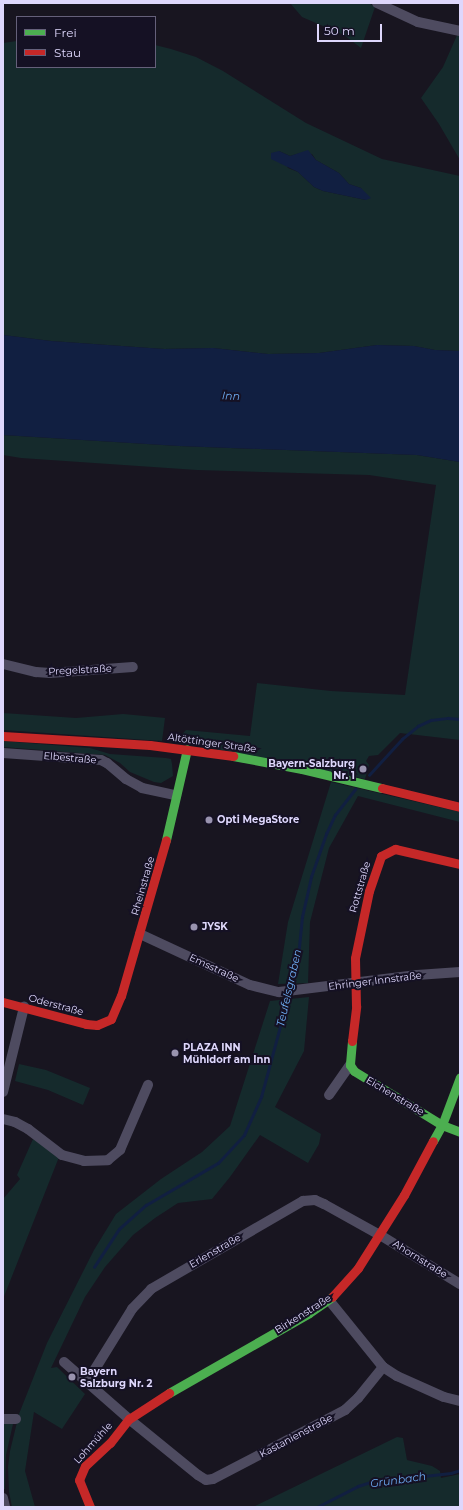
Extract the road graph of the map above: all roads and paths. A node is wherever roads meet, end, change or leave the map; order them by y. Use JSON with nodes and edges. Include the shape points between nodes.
{"nodes":[{"id":1,"x":377,"y":3,"type":"edge"},
{"id":2,"x":460,"y":31,"type":"edge"},
{"id":3,"x":3,"y":664,"type":"edge"},
{"id":4,"x":133,"y":667,"type":"dead end"},
{"id":5,"x":3,"y":736,"type":"edge"},
{"id":6,"x":187,"y":749,"type":"junction"},
{"id":7,"x":3,"y":753,"type":"edge"},
{"id":8,"x":176,"y":795,"type":"junction"},
{"id":9,"x":460,"y":807,"type":"edge"},
{"id":10,"x":460,"y":864,"type":"edge"},
{"id":11,"x":140,"y":934,"type":"junction"},
{"id":12,"x":460,"y":972,"type":"edge"},
{"id":13,"x":355,"y":983,"type":"junction"},
{"id":14,"x":294,"y":991,"type":"joint"},
{"id":15,"x":3,"y":1002,"type":"edge"},
{"id":16,"x":24,"y":1007,"type":"junction"},
{"id":17,"x":104,"y":1023,"type":"joint"},
{"id":18,"x":350,"y":1065,"type":"junction"},
{"id":19,"x":460,"y":1077,"type":"edge"},
{"id":20,"x":148,"y":1085,"type":"dead end"},
{"id":21,"x":3,"y":1092,"type":"edge"},
{"id":22,"x":329,"y":1096,"type":"dead end"},
{"id":23,"x":3,"y":1119,"type":"edge"},
{"id":24,"x":442,"y":1125,"type":"junction"},
{"id":25,"x":460,"y":1132,"type":"edge"},
{"id":26,"x":380,"y":1234,"type":"junction"},
{"id":27,"x":460,"y":1284,"type":"edge"},
{"id":28,"x":329,"y":1300,"type":"junction"},
{"id":29,"x":64,"y":1362,"type":"dead end"},
{"id":30,"x":383,"y":1367,"type":"junction"},
{"id":31,"x":87,"y":1382,"type":"junction"},
{"id":32,"x":460,"y":1401,"type":"edge"},
{"id":33,"x":3,"y":1419,"type":"edge"},
{"id":34,"x":16,"y":1419,"type":"dead end"},
{"id":35,"x":129,"y":1419,"type":"junction"},
{"id":36,"x":3,"y":1498,"type":"edge"},
{"id":37,"x":5,"y":1507,"type":"edge"},
{"id":38,"x":90,"y":1507,"type":"edge"}],
"edges":[{"from":1,"to":2,"type":"street","via":[[418,22]]},
{"from":3,"to":4,"type":"street","name":"Pregelstraße","via":[[50,673]]},
{"from":5,"to":6,"type":"street","name":"Altöttinger Straße"},
{"from":6,"to":8,"type":"street","name":"Rheinstraße"},
{"from":6,"to":9,"type":"street","name":"Altöttinger Straße","via":[[302,769]]},
{"from":7,"to":8,"type":"street","name":"Elbestraße","via":[[101,760],[142,788]]},
{"from":8,"to":11,"type":"street","name":"Rheinstraße","via":[[167,842]]},
{"from":10,"to":13,"type":"street","name":"Rottstraße","via":[[394,849],[381,856],[369,891],[357,944]]},
{"from":11,"to":14,"type":"street","name":"Emsstraße","via":[[250,985],[279,992]]},
{"from":11,"to":17,"type":"street","name":"Rheinstraße","via":[[121,996],[111,1019]]},
{"from":12,"to":13,"type":"street","name":"Ehringer Innstraße"},
{"from":13,"to":14,"type":"street","name":"Ehringer Innstraße"},
{"from":13,"to":18,"type":"street","via":[[356,1006]]},
{"from":15,"to":16,"type":"street","name":"Oderstraße"},
{"from":16,"to":17,"type":"street","name":"Oderstraße","via":[[86,1024]]},
{"from":16,"to":21,"type":"street"},
{"from":18,"to":22,"type":"street"},
{"from":18,"to":24,"type":"street","name":"Eichenstraße","via":[[354,1071]]},
{"from":19,"to":24,"type":"street","name":"Birkenstraße"},
{"from":20,"to":23,"type":"street","via":[[120,1150],[108,1160],[84,1161],[62,1155],[28,1129]]},
{"from":24,"to":25,"type":"street","name":"Eichenstraße"},
{"from":24,"to":26,"type":"street","name":"Birkenstraße"},
{"from":26,"to":27,"type":"street","name":"Ahornstraße"},
{"from":26,"to":28,"type":"street","name":"Birkenstraße","via":[[358,1268]]},
{"from":26,"to":31,"type":"street","name":"Erlenstraße","via":[[320,1202],[310,1200],[297,1203],[152,1288],[132,1309]]},
{"from":28,"to":30,"type":"street"},
{"from":28,"to":35,"type":"street","name":"Birkenstraße","via":[[193,1378]]},
{"from":29,"to":31,"type":"street"},
{"from":30,"to":32,"type":"street","via":[[444,1397]]},
{"from":30,"to":35,"type":"street","name":"Kastanienstraße","via":[[345,1410],[213,1479],[206,1480],[198,1475]]},
{"from":31,"to":35,"type":"street"},
{"from":33,"to":34,"type":"street"},
{"from":35,"to":38,"type":"street","name":"Lohmühle","via":[[110,1443],[84,1466],[81,1472],[79,1480]]},
{"from":36,"to":37,"type":"street"}]}
